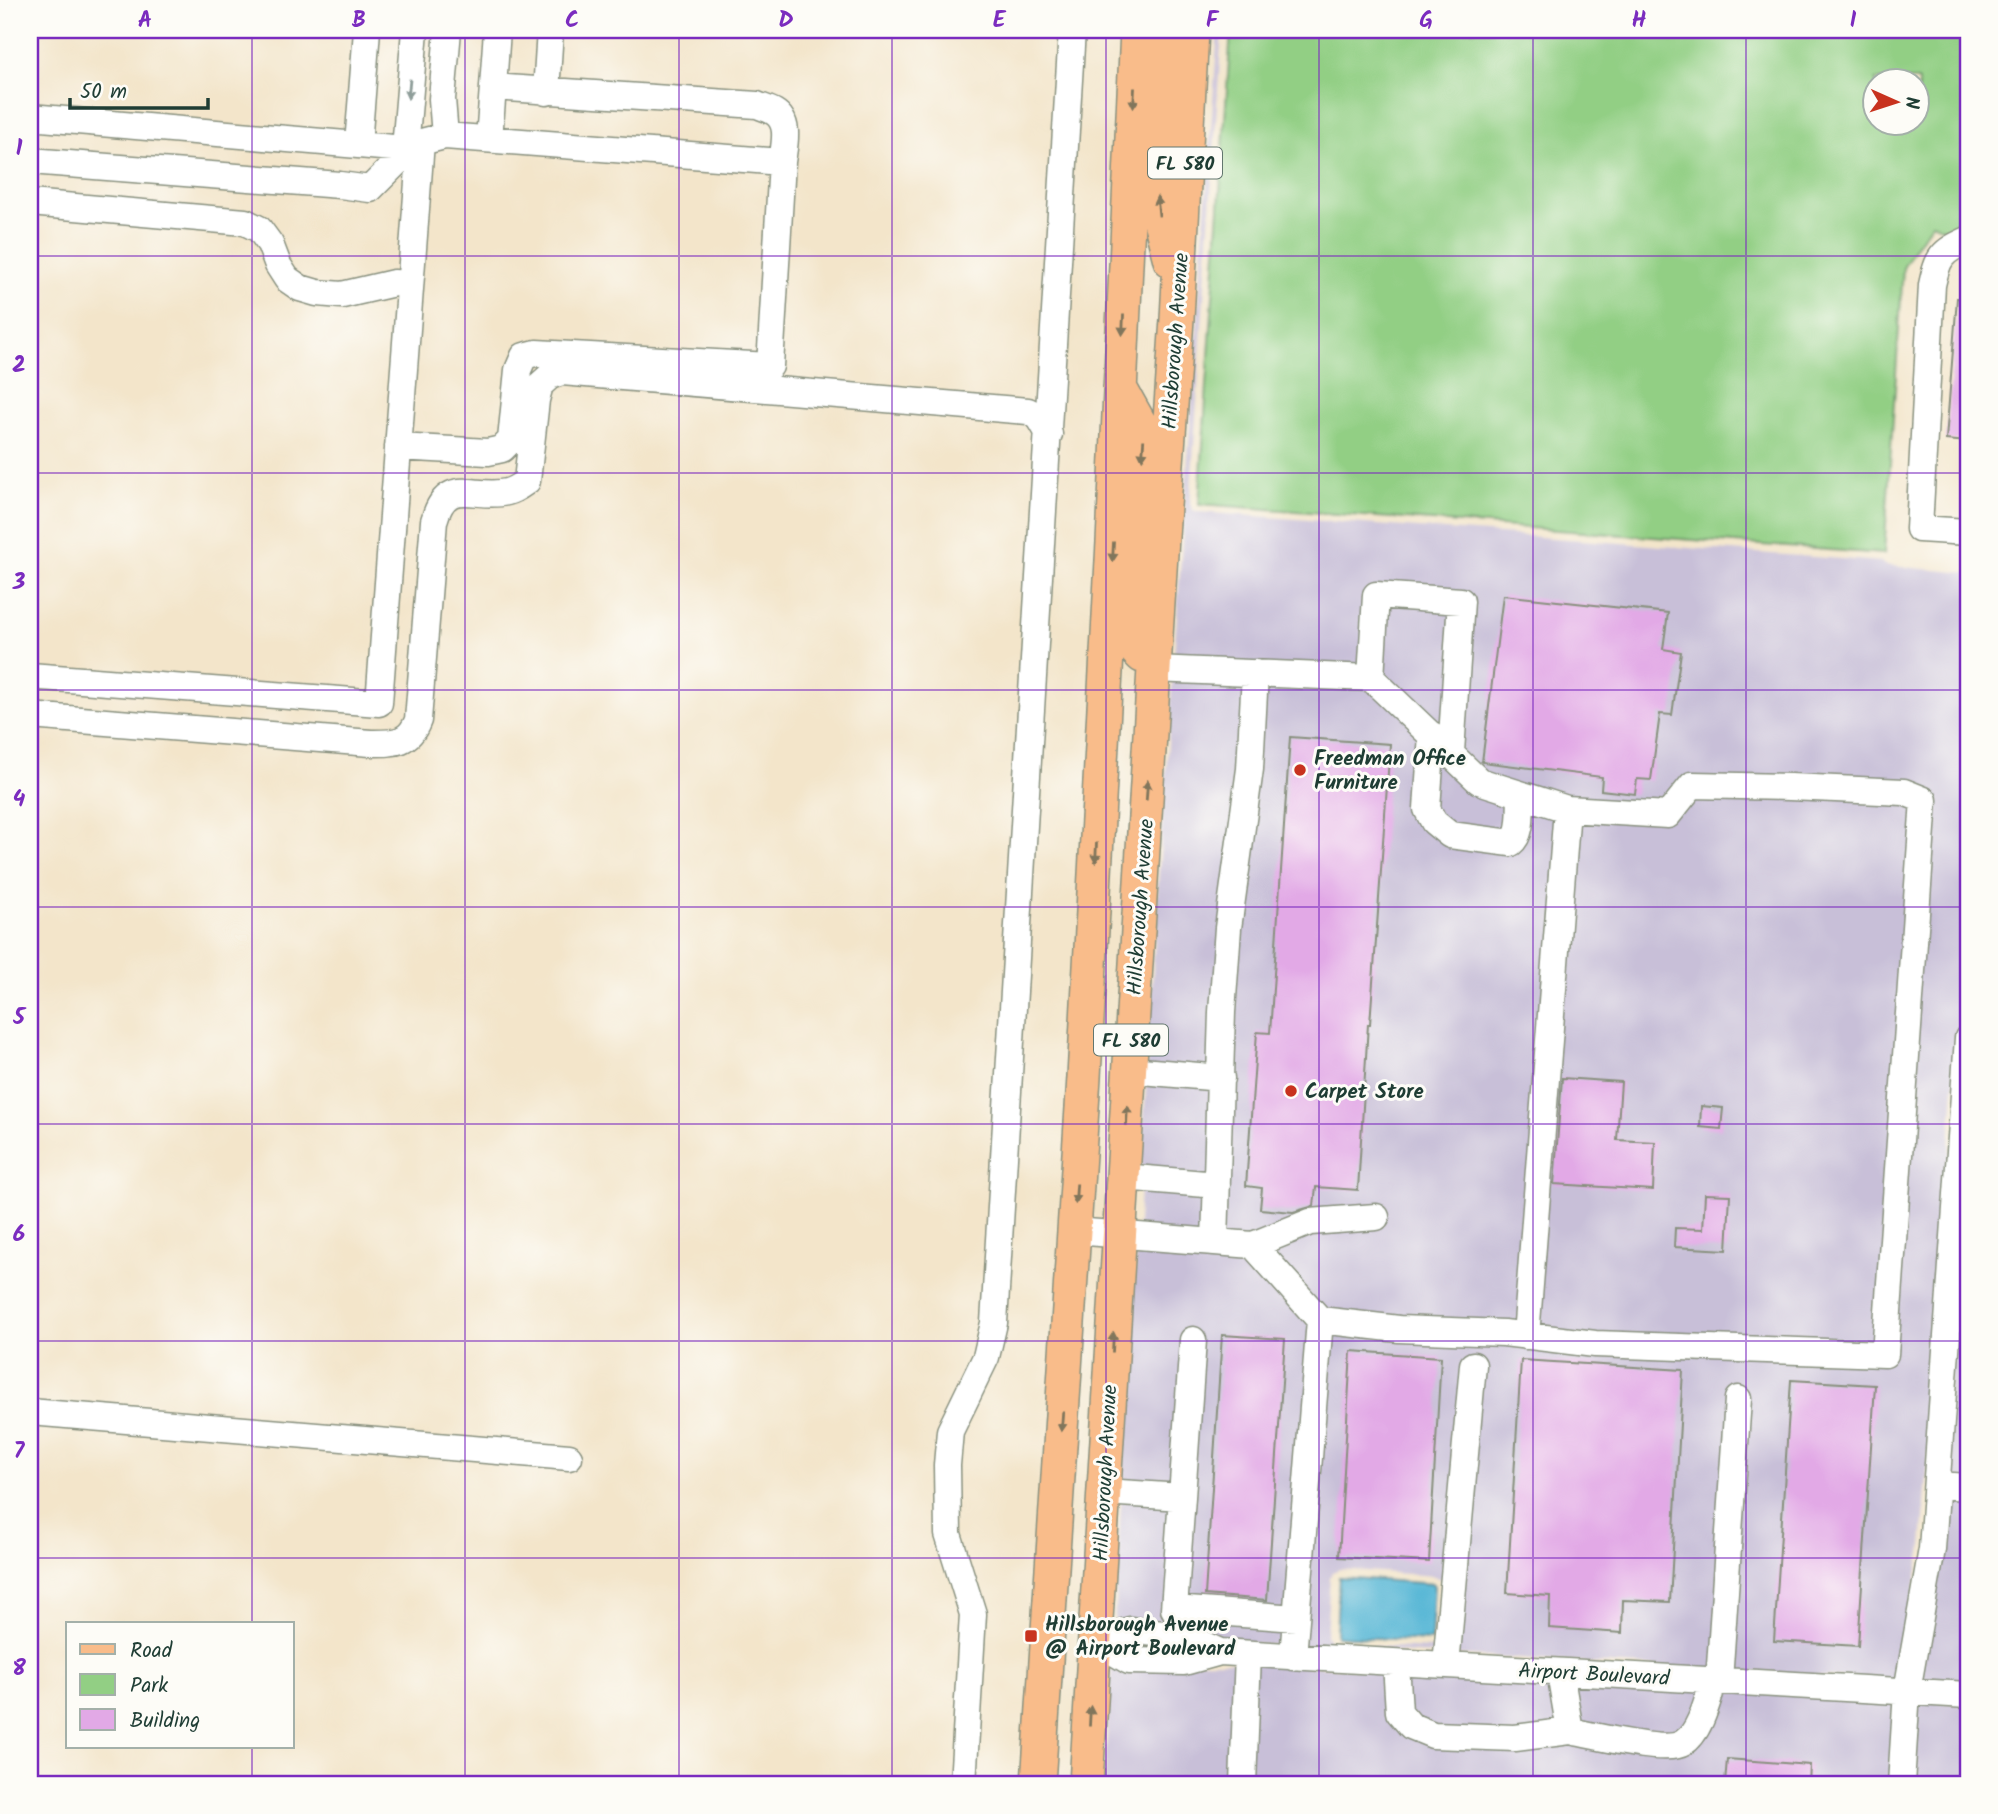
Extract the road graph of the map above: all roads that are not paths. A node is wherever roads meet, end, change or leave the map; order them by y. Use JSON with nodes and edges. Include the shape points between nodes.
{"nodes":[{"id":1,"x":367,"y":30,"type":"edge"},
{"id":2,"x":415,"y":30,"type":"edge"},
{"id":3,"x":448,"y":30,"type":"edge"},
{"id":4,"x":498,"y":30,"type":"edge"},
{"id":5,"x":550,"y":30,"type":"edge"},
{"id":6,"x":1072,"y":30,"type":"edge"},
{"id":7,"x":1137,"y":30,"type":"edge"},
{"id":8,"x":1166,"y":30,"type":"edge"},
{"id":9,"x":1192,"y":30,"type":"edge"},
{"id":10,"x":493,"y":87,"type":"junction"},
{"id":11,"x":545,"y":92,"type":"junction"},
{"id":12,"x":30,"y":117,"type":"edge"},
{"id":13,"x":489,"y":139,"type":"junction"},
{"id":14,"x":424,"y":142,"type":"junction"},
{"id":15,"x":358,"y":145,"type":"junction"},
{"id":16,"x":30,"y":161,"type":"edge"},
{"id":17,"x":782,"y":162,"type":"junction"},
{"id":18,"x":30,"y":204,"type":"edge"},
{"id":19,"x":1968,"y":240,"type":"edge"},
{"id":20,"x":411,"y":284,"type":"junction"},
{"id":21,"x":1178,"y":296,"type":"junction"},
{"id":22,"x":1120,"y":388,"type":"junction"},
{"id":23,"x":1049,"y":434,"type":"junction"},
{"id":24,"x":398,"y":447,"type":"junction"},
{"id":25,"x":1968,"y":532,"type":"edge"},
{"id":26,"x":1154,"y":669,"type":"junction"},
{"id":27,"x":1255,"y":673,"type":"junction"},
{"id":28,"x":30,"y":676,"type":"edge"},
{"id":29,"x":1371,"y":678,"type":"junction"},
{"id":30,"x":30,"y":716,"type":"edge"},
{"id":31,"x":1442,"y":743,"type":"junction"},
{"id":32,"x":1521,"y":796,"type":"junction"},
{"id":33,"x":1567,"y":809,"type":"junction"},
{"id":34,"x":1968,"y":1038,"type":"edge"},
{"id":35,"x":1130,"y":1070,"type":"junction"},
{"id":36,"x":1221,"y":1078,"type":"junction"},
{"id":37,"x":1965,"y":1143,"type":"edge"},
{"id":38,"x":1123,"y":1177,"type":"junction"},
{"id":39,"x":1217,"y":1185,"type":"junction"},
{"id":40,"x":1376,"y":1217,"type":"dead end"},
{"id":41,"x":1074,"y":1231,"type":"junction"},
{"id":42,"x":1119,"y":1235,"type":"junction"},
{"id":43,"x":1215,"y":1242,"type":"junction"},
{"id":44,"x":1253,"y":1245,"type":"junction"},
{"id":45,"x":1959,"y":1310,"type":"edge"},
{"id":46,"x":1320,"y":1320,"type":"junction"},
{"id":47,"x":1526,"y":1336,"type":"junction"},
{"id":48,"x":1193,"y":1340,"type":"dead end"},
{"id":49,"x":1473,"y":1365,"type":"dead end"},
{"id":50,"x":1738,"y":1399,"type":"dead end"},
{"id":51,"x":30,"y":1412,"type":"edge"},
{"id":52,"x":569,"y":1457,"type":"dead end"},
{"id":53,"x":1937,"y":1485,"type":"junction"},
{"id":54,"x":1968,"y":1487,"type":"edge"},
{"id":55,"x":1104,"y":1492,"type":"junction"},
{"id":56,"x":1182,"y":1497,"type":"junction"},
{"id":57,"x":1049,"y":1607,"type":"junction"},
{"id":58,"x":1296,"y":1618,"type":"junction"},
{"id":59,"x":1095,"y":1642,"type":"junction"},
{"id":60,"x":1248,"y":1654,"type":"junction"},
{"id":61,"x":1293,"y":1657,"type":"junction"},
{"id":62,"x":1396,"y":1663,"type":"junction"},
{"id":63,"x":1446,"y":1665,"type":"junction"},
{"id":64,"x":1560,"y":1672,"type":"junction"},
{"id":65,"x":1716,"y":1681,"type":"junction"},
{"id":66,"x":1907,"y":1691,"type":"junction"},
{"id":67,"x":1968,"y":1695,"type":"edge"},
{"id":68,"x":1570,"y":1731,"type":"junction"},
{"id":69,"x":963,"y":1784,"type":"edge"},
{"id":70,"x":1038,"y":1784,"type":"edge"},
{"id":71,"x":1060,"y":1784,"type":"edge"},
{"id":72,"x":1086,"y":1784,"type":"edge"},
{"id":73,"x":1243,"y":1784,"type":"edge"},
{"id":74,"x":1901,"y":1784,"type":"edge"}],
"edges":[{"from":1,"to":15,"type":"street"},
{"from":2,"to":14,"type":"street","one_way":true},
{"from":3,"to":14,"type":"street","via":[[442,99]]},
{"from":4,"to":10,"type":"street"},
{"from":5,"to":11,"type":"street"},
{"from":6,"to":23,"type":"street"},
{"from":7,"to":22,"type":"main road","number":"FL 580","one_way":true},
{"from":21,"to":8,"type":"main road","one_way":true,"via":[[1156,205]]},
{"from":9,"to":21,"type":"main road","name":"Hillsborough Avenue","number":"FL 580"},
{"from":10,"to":11,"type":"street"},
{"from":10,"to":13,"type":"street"},
{"from":11,"to":17,"type":"street","via":[[757,105],[782,119]]},
{"from":12,"to":15,"type":"street"},
{"from":13,"to":14,"type":"street"},
{"from":13,"to":17,"type":"street"},
{"from":14,"to":15,"type":"street"},
{"from":14,"to":16,"type":"street","via":[[370,189]]},
{"from":14,"to":20,"type":"street"},
{"from":17,"to":24,"type":"street","via":[[771,366],[536,353],[524,356],[518,370],[511,440],[502,449]]},
{"from":18,"to":20,"type":"street","via":[[245,222],[259,229],[287,279],[317,293],[342,295],[394,283]]},
{"from":19,"to":25,"type":"street","via":[[1950,248],[1936,266],[1932,285],[1919,529]]},
{"from":20,"to":24,"type":"street"},
{"from":21,"to":26,"type":"main road","name":"Hillsborough Avenue","number":"FL 580"},
{"from":22,"to":26,"type":"main road","one_way":true,"via":[[1144,431],[1133,603],[1136,650]]},
{"from":22,"to":41,"type":"main road","number":"FL 580","one_way":true},
{"from":23,"to":30,"type":"street","via":[[1040,417],[1028,411],[562,372],[540,385],[527,481],[506,493],[458,491],[438,507],[418,720],[405,739],[371,743]]},
{"from":23,"to":69,"type":"street","via":[[994,1323],[986,1357],[950,1431],[947,1465],[948,1534],[973,1614]]},
{"from":24,"to":28,"type":"street","via":[[379,703]]},
{"from":26,"to":27,"type":"street"},
{"from":35,"to":26,"type":"main road","name":"Hillsborough Avenue","number":"FL 580","one_way":true},
{"from":27,"to":29,"type":"street"},
{"from":27,"to":36,"type":"street","via":[[1250,769],[1228,928]]},
{"from":29,"to":31,"type":"street"},
{"from":29,"to":31,"type":"street","via":[[1376,595],[1461,601]]},
{"from":31,"to":32,"type":"street","via":[[1479,780]]},
{"from":31,"to":32,"type":"street","via":[[1427,809],[1450,835],[1515,841]]},
{"from":32,"to":33,"type":"street"},
{"from":33,"to":47,"type":"street"},
{"from":33,"to":47,"type":"street","via":[[1668,815],[1692,785],[1904,792],[1924,800],[1885,1354],[1595,1344]]},
{"from":34,"to":37,"type":"street"},
{"from":35,"to":36,"type":"street"},
{"from":38,"to":35,"type":"main road","name":"Hillsborough Avenue","number":"FL 580","one_way":true},
{"from":36,"to":39,"type":"street"},
{"from":37,"to":45,"type":"street"},
{"from":38,"to":39,"type":"street"},
{"from":38,"to":42,"type":"main road","name":"Hillsborough Avenue","number":"FL 580"},
{"from":39,"to":43,"type":"street"},
{"from":40,"to":44,"type":"street","via":[[1310,1222]]},
{"from":41,"to":42,"type":"street"},
{"from":41,"to":57,"type":"main road","number":"FL 580","one_way":true},
{"from":42,"to":43,"type":"street"},
{"from":55,"to":42,"type":"main road","name":"Hillsborough Avenue","number":"FL 580","one_way":true},
{"from":43,"to":44,"type":"street"},
{"from":44,"to":46,"type":"street"},
{"from":45,"to":53,"type":"street"},
{"from":46,"to":47,"type":"street"},
{"from":46,"to":58,"type":"street"},
{"from":48,"to":56,"type":"street"},
{"from":49,"to":63,"type":"street"},
{"from":50,"to":65,"type":"street"},
{"from":51,"to":52,"type":"street"},
{"from":53,"to":54,"type":"street"},
{"from":53,"to":66,"type":"street","via":[[1932,1549]]},
{"from":55,"to":56,"type":"street"},
{"from":55,"to":59,"type":"main road","name":"Hillsborough Avenue","number":"FL 580"},
{"from":56,"to":58,"type":"street","via":[[1174,1609]]},
{"from":57,"to":70,"type":"main road","number":"FL 580"},
{"from":57,"to":71,"type":"main road","via":[[1068,1649]]},
{"from":58,"to":61,"type":"street"},
{"from":59,"to":60,"type":"street","name":"Airport Boulevard","via":[[1130,1630],[1187,1637],[1220,1652]]},
{"from":72,"to":59,"type":"main road","name":"Hillsborough Avenue","number":"FL 580","one_way":true},
{"from":60,"to":61,"type":"street","name":"Airport Boulevard"},
{"from":60,"to":73,"type":"street"},
{"from":61,"to":62,"type":"street","name":"Airport Boulevard"},
{"from":62,"to":63,"type":"street","name":"Airport Boulevard"},
{"from":62,"to":68,"type":"street","via":[[1399,1712],[1411,1726],[1433,1735],[1515,1738]]},
{"from":63,"to":64,"type":"street","name":"Airport Boulevard"},
{"from":64,"to":65,"type":"street","name":"Airport Boulevard"},
{"from":64,"to":68,"type":"street"},
{"from":65,"to":66,"type":"street","name":"Airport Boulevard"},
{"from":65,"to":68,"type":"street","via":[[1692,1735],[1682,1745],[1658,1747]]},
{"from":66,"to":67,"type":"street","name":"Airport Boulevard"},
{"from":66,"to":74,"type":"street"}]}
